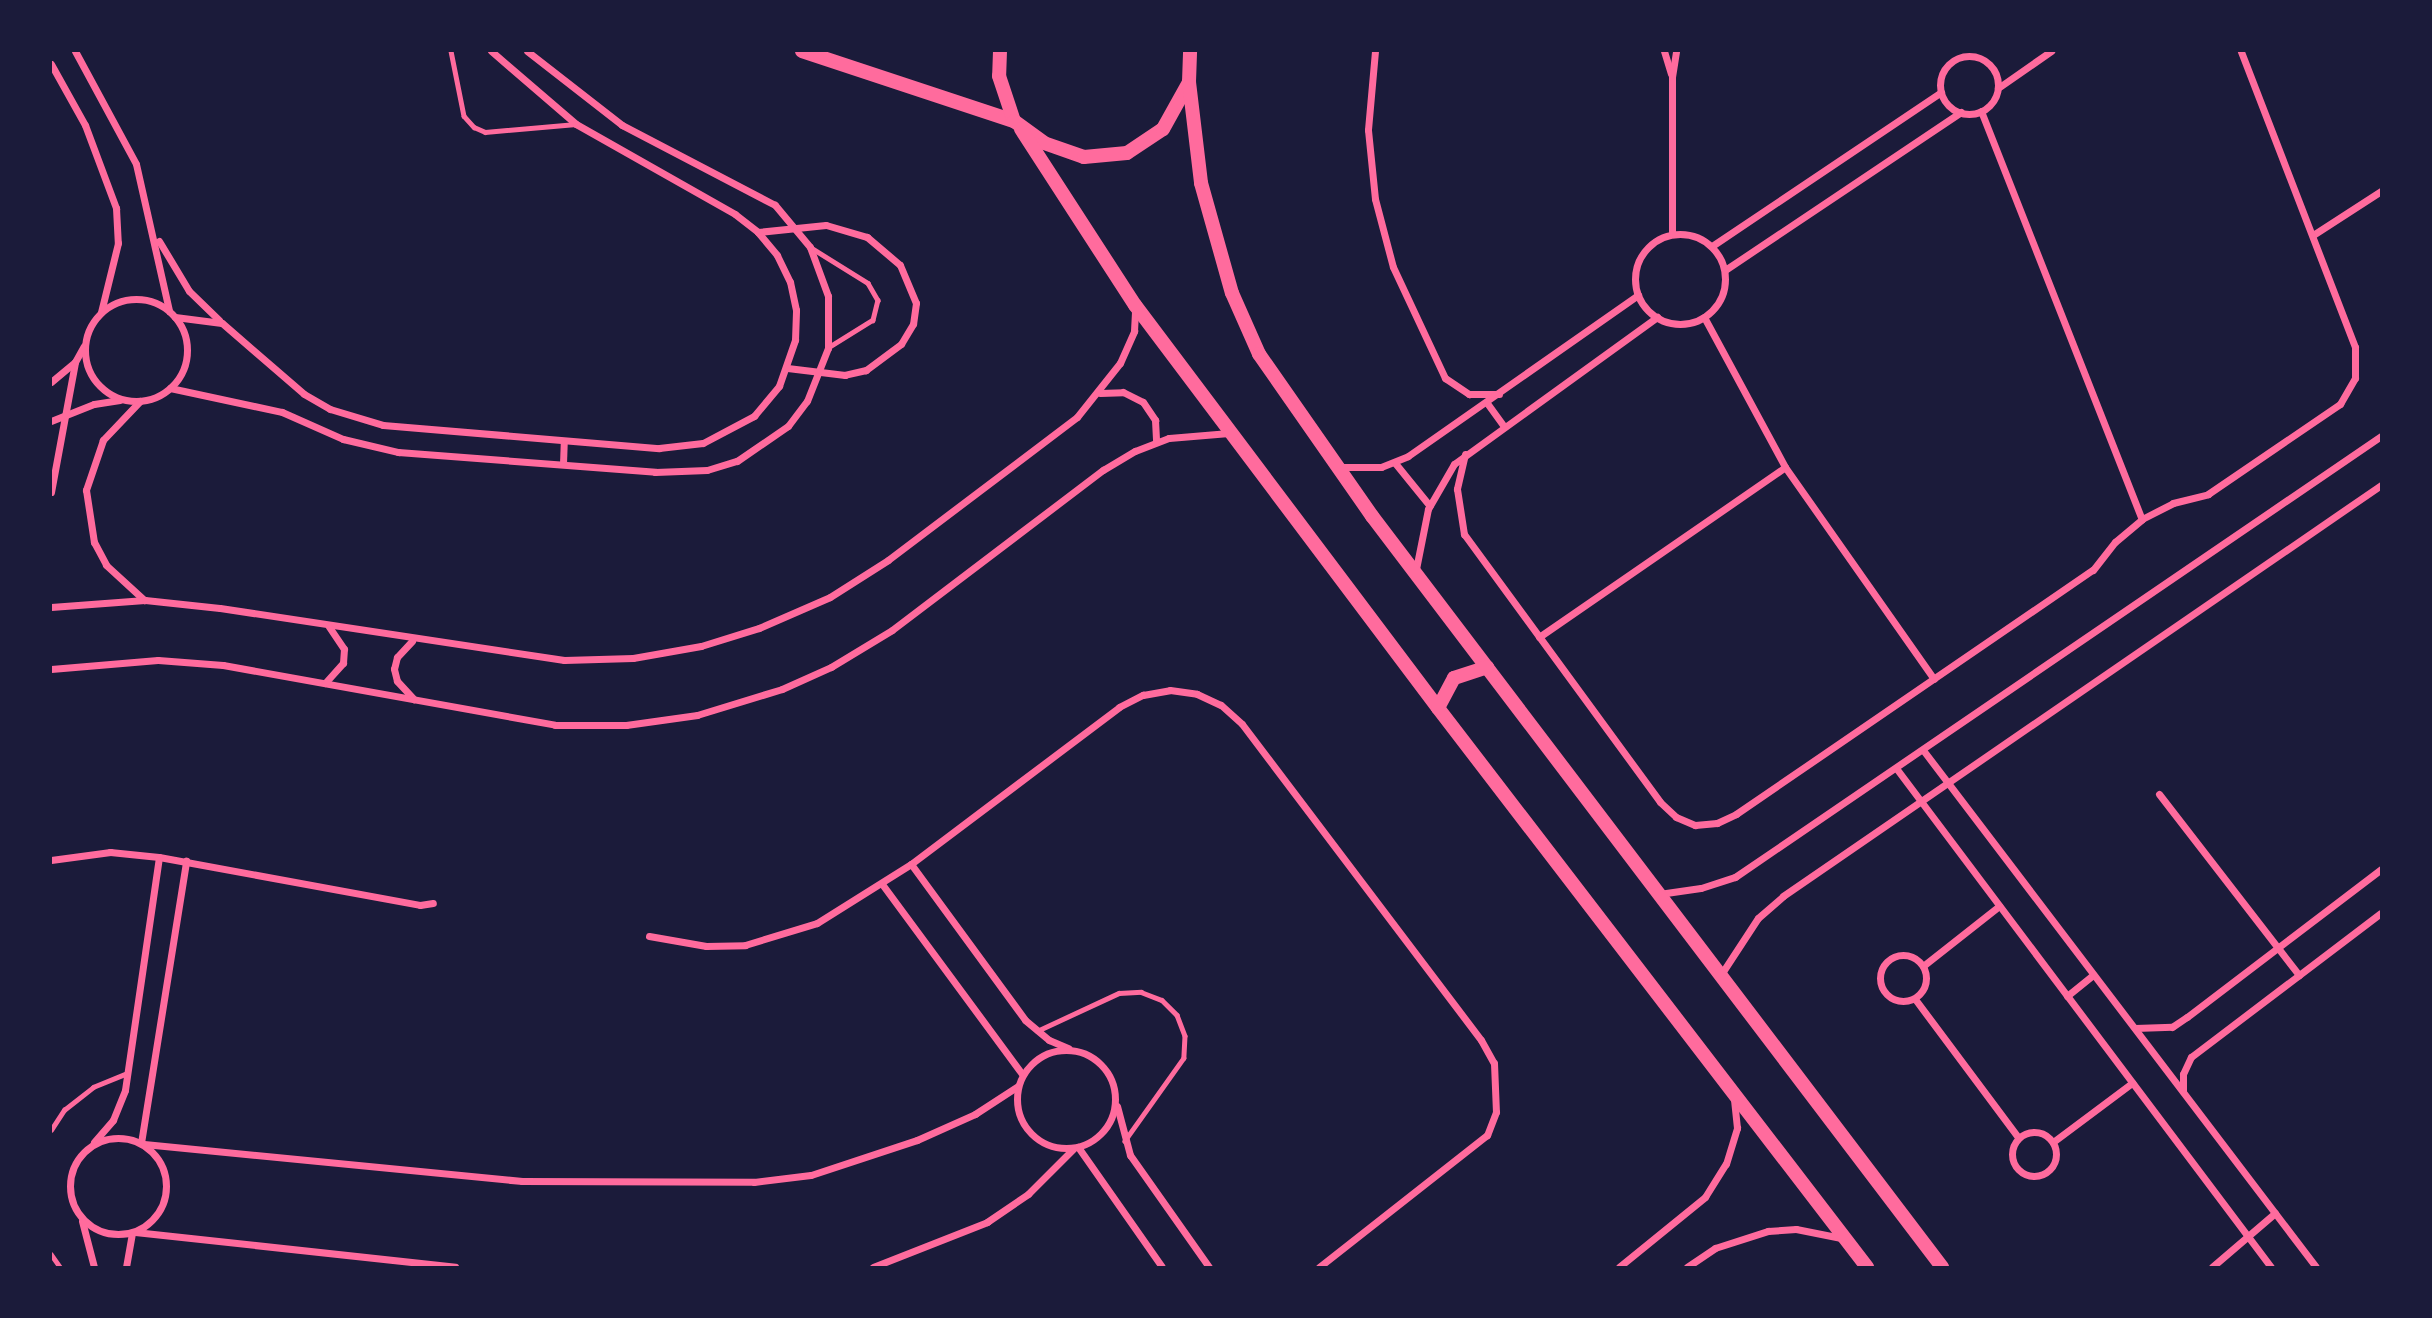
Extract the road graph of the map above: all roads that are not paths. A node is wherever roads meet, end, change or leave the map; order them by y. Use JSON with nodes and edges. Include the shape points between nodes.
{"nodes":[{"id":1,"x":75,"y":51,"type":"edge"},
{"id":2,"x":451,"y":51,"type":"edge"},
{"id":3,"x":491,"y":51,"type":"edge"},
{"id":4,"x":527,"y":51,"type":"edge"},
{"id":5,"x":802,"y":51,"type":"edge"},
{"id":6,"x":1000,"y":51,"type":"edge"},
{"id":7,"x":1190,"y":51,"type":"edge"},
{"id":8,"x":1375,"y":51,"type":"edge"},
{"id":9,"x":1664,"y":51,"type":"edge"},
{"id":10,"x":1676,"y":51,"type":"edge"},
{"id":11,"x":1986,"y":51,"type":"edge"},
{"id":12,"x":2051,"y":51,"type":"edge"},
{"id":13,"x":2241,"y":51,"type":"edge"},
{"id":14,"x":1966,"y":53,"type":"edge"},
{"id":15,"x":1977,"y":57,"type":"junction"},
{"id":16,"x":51,"y":64,"type":"edge"},
{"id":17,"x":1672,"y":77,"type":"junction"},
{"id":18,"x":1189,"y":82,"type":"junction"},
{"id":19,"x":1998,"y":88,"type":"junction"},
{"id":20,"x":1941,"y":92,"type":"junction"},
{"id":21,"x":1981,"y":111,"type":"junction"},
{"id":22,"x":1961,"y":113,"type":"junction"},
{"id":23,"x":576,"y":124,"type":"junction"},
{"id":24,"x":1017,"y":125,"type":"junction"},
{"id":25,"x":2381,"y":191,"type":"edge"},
{"id":26,"x":152,"y":225,"type":"junction"},
{"id":27,"x":795,"y":225,"type":"junction"},
{"id":28,"x":758,"y":232,"type":"junction"},
{"id":29,"x":1672,"y":234,"type":"junction"},
{"id":30,"x":2313,"y":235,"type":"junction"},
{"id":31,"x":1712,"y":246,"type":"junction"},
{"id":32,"x":810,"y":247,"type":"junction"},
{"id":33,"x":1725,"y":270,"type":"junction"},
{"id":34,"x":1638,"y":295,"type":"junction"},
{"id":35,"x":1135,"y":305,"type":"junction"},
{"id":36,"x":101,"y":312,"type":"junction"},
{"id":37,"x":172,"y":314,"type":"junction"},
{"id":38,"x":1657,"y":317,"type":"junction"},
{"id":39,"x":1704,"y":317,"type":"junction"},
{"id":40,"x":222,"y":323,"type":"junction"},
{"id":41,"x":84,"y":346,"type":"junction"},
{"id":42,"x":828,"y":348,"type":"junction"},
{"id":43,"x":75,"y":362,"type":"junction"},
{"id":44,"x":788,"y":368,"type":"junction"},
{"id":45,"x":821,"y":373,"type":"junction"},
{"id":46,"x":51,"y":382,"type":"edge"},
{"id":47,"x":170,"y":388,"type":"junction"},
{"id":48,"x":1100,"y":393,"type":"junction"},
{"id":49,"x":1499,"y":394,"type":"junction"},
{"id":50,"x":124,"y":400,"type":"junction"},
{"id":51,"x":140,"y":401,"type":"junction"},
{"id":52,"x":1487,"y":402,"type":"junction"},
{"id":53,"x":65,"y":414,"type":"junction"},
{"id":54,"x":51,"y":421,"type":"edge"},
{"id":55,"x":1504,"y":426,"type":"junction"},
{"id":56,"x":1234,"y":433,"type":"junction"},
{"id":57,"x":2381,"y":436,"type":"edge"},
{"id":58,"x":564,"y":441,"type":"junction"},
{"id":59,"x":1156,"y":442,"type":"junction"},
{"id":60,"x":1465,"y":454,"type":"junction"},
{"id":61,"x":1395,"y":463,"type":"junction"},
{"id":62,"x":563,"y":464,"type":"junction"},
{"id":63,"x":1337,"y":466,"type":"junction"},
{"id":64,"x":1785,"y":467,"type":"junction"},
{"id":65,"x":2381,"y":485,"type":"edge"},
{"id":66,"x":51,"y":492,"type":"edge"},
{"id":67,"x":1430,"y":506,"type":"junction"},
{"id":68,"x":2142,"y":519,"type":"junction"},
{"id":69,"x":1415,"y":574,"type":"junction"},
{"id":70,"x":145,"y":600,"type":"junction"},
{"id":71,"x":51,"y":607,"type":"edge"},
{"id":72,"x":328,"y":627,"type":"junction"},
{"id":73,"x":1539,"y":637,"type":"junction"},
{"id":74,"x":412,"y":641,"type":"junction"},
{"id":75,"x":1487,"y":667,"type":"junction"},
{"id":76,"x":51,"y":669,"type":"edge"},
{"id":77,"x":1934,"y":679,"type":"junction"},
{"id":78,"x":325,"y":683,"type":"junction"},
{"id":79,"x":415,"y":700,"type":"junction"},
{"id":80,"x":1438,"y":708,"type":"junction"},
{"id":81,"x":1923,"y":750,"type":"junction"},
{"id":82,"x":1896,"y":768,"type":"junction"},
{"id":83,"x":1948,"y":783,"type":"junction"},
{"id":84,"x":2159,"y":794,"type":"dead end"},
{"id":85,"x":1921,"y":802,"type":"junction"},
{"id":86,"x":159,"y":857,"type":"junction"},
{"id":87,"x":51,"y":860,"type":"edge"},
{"id":88,"x":186,"y":861,"type":"junction"},
{"id":89,"x":911,"y":864,"type":"junction"},
{"id":90,"x":2381,"y":869,"type":"edge"},
{"id":91,"x":882,"y":884,"type":"junction"},
{"id":92,"x":1657,"y":894,"type":"junction"},
{"id":93,"x":433,"y":904,"type":"dead end"},
{"id":94,"x":1999,"y":906,"type":"junction"},
{"id":95,"x":2381,"y":913,"type":"edge"},
{"id":96,"x":649,"y":936,"type":"dead end"},
{"id":97,"x":2278,"y":948,"type":"junction"},
{"id":98,"x":1923,"y":966,"type":"junction"},
{"id":99,"x":2094,"y":975,"type":"junction"},
{"id":100,"x":2299,"y":975,"type":"junction"},
{"id":101,"x":1720,"y":976,"type":"junction"},
{"id":102,"x":2067,"y":996,"type":"junction"},
{"id":103,"x":1914,"y":999,"type":"junction"},
{"id":104,"x":2135,"y":1028,"type":"junction"},
{"id":105,"x":1036,"y":1031,"type":"junction"},
{"id":106,"x":1078,"y":1052,"type":"junction"},
{"id":107,"x":127,"y":1074,"type":"junction"},
{"id":108,"x":1023,"y":1075,"type":"junction"},
{"id":109,"x":2132,"y":1083,"type":"junction"},
{"id":110,"x":1018,"y":1086,"type":"junction"},
{"id":111,"x":2183,"y":1092,"type":"junction"},
{"id":112,"x":1733,"y":1094,"type":"junction"},
{"id":113,"x":1116,"y":1100,"type":"junction"},
{"id":114,"x":51,"y":1130,"type":"edge"},
{"id":115,"x":2018,"y":1137,"type":"junction"},
{"id":116,"x":1125,"y":1142,"type":"junction"},
{"id":117,"x":2053,"y":1142,"type":"junction"},
{"id":118,"x":92,"y":1144,"type":"junction"},
{"id":119,"x":142,"y":1144,"type":"junction"},
{"id":120,"x":1076,"y":1148,"type":"junction"},
{"id":121,"x":2275,"y":1213,"type":"junction"},
{"id":122,"x":80,"y":1217,"type":"junction"},
{"id":123,"x":133,"y":1232,"type":"junction"},
{"id":124,"x":2247,"y":1236,"type":"junction"},
{"id":125,"x":1846,"y":1239,"type":"junction"},
{"id":126,"x":51,"y":1254,"type":"edge"},
{"id":127,"x":60,"y":1267,"type":"edge"},
{"id":128,"x":94,"y":1267,"type":"edge"},
{"id":129,"x":126,"y":1267,"type":"edge"},
{"id":130,"x":455,"y":1267,"type":"edge"},
{"id":131,"x":873,"y":1267,"type":"edge"},
{"id":132,"x":1162,"y":1267,"type":"edge"},
{"id":133,"x":1209,"y":1267,"type":"edge"},
{"id":134,"x":1319,"y":1267,"type":"edge"},
{"id":135,"x":1619,"y":1267,"type":"edge"},
{"id":136,"x":1687,"y":1267,"type":"edge"},
{"id":137,"x":1867,"y":1267,"type":"edge"},
{"id":138,"x":1942,"y":1267,"type":"edge"},
{"id":139,"x":2212,"y":1267,"type":"edge"},
{"id":140,"x":2271,"y":1267,"type":"edge"},
{"id":141,"x":2316,"y":1267,"type":"edge"}],
"edges":[{"from":1,"to":26,"type":"street","via":[[136,164]]},
{"from":2,"to":23,"type":"lane","via":[[464,116],[474,127],[485,132]]},
{"from":3,"to":23,"type":"street"},
{"from":4,"to":27,"type":"street","via":[[622,125],[751,190]]},
{"from":5,"to":24,"type":"main road"},
{"from":6,"to":24,"type":"main road","via":[[999,76]]},
{"from":7,"to":18,"type":"main road"},
{"from":8,"to":49,"type":"street","via":[[1368,130],[1375,200],[1393,267],[1445,377],[1469,394]]},
{"from":9,"to":17,"type":"street"},
{"from":10,"to":17,"type":"street"},
{"from":11,"to":15,"type":"street"},
{"from":12,"to":19,"type":"street"},
{"from":13,"to":30,"type":"street"},
{"from":14,"to":15,"type":"street"},
{"from":14,"to":20,"type":"street","via":[[1943,72]]},
{"from":15,"to":19,"type":"street","via":[[1993,69]]},
{"from":16,"to":36,"type":"street","via":[[85,125],[116,208],[118,243]]},
{"from":17,"to":29,"type":"street"},
{"from":18,"to":24,"type":"main road","via":[[1163,130],[1127,153],[1084,158],[1063,153]]},
{"from":18,"to":63,"type":"main road","via":[[1198,171],[1232,293],[1259,354]]},
{"from":19,"to":21,"type":"street","via":[[1995,98]]},
{"from":20,"to":22,"type":"street"},
{"from":20,"to":31,"type":"street"},
{"from":21,"to":22,"type":"street"},
{"from":21,"to":68,"type":"street"},
{"from":22,"to":33,"type":"street"},
{"from":23,"to":28,"type":"street"},
{"from":24,"to":35,"type":"main road"},
{"from":25,"to":30,"type":"street"},
{"from":26,"to":37,"type":"street"},
{"from":26,"to":40,"type":"street","via":[[175,272]]},
{"from":27,"to":28,"type":"street"},
{"from":27,"to":32,"type":"street"},
{"from":27,"to":45,"type":"street","via":[[826,225],[867,237],[900,265],[916,303],[913,324],[886,359],[845,375]]},
{"from":28,"to":44,"type":"street","via":[[790,282],[796,310]]},
{"from":29,"to":31,"type":"street","via":[[1693,236]]},
{"from":29,"to":34,"type":"street","via":[[1645,250],[1638,264]]},
{"from":30,"to":68,"type":"street","via":[[2356,347],[2354,377],[2340,404],[2208,494],[2173,503]]},
{"from":31,"to":33,"type":"street"},
{"from":32,"to":42,"type":"street","via":[[828,296]]},
{"from":32,"to":42,"type":"lane","via":[[868,283],[878,300],[873,320]]},
{"from":33,"to":39,"type":"street","via":[[1722,297]]},
{"from":34,"to":38,"type":"street"},
{"from":34,"to":49,"type":"street"},
{"from":35,"to":48,"type":"street","via":[[1133,331]]},
{"from":35,"to":56,"type":"main road"},
{"from":36,"to":37,"type":"street","via":[[135,299]]},
{"from":36,"to":41,"type":"street","via":[[89,327]]},
{"from":37,"to":40,"type":"street"},
{"from":37,"to":47,"type":"street","via":[[185,334],[187,354],[182,373]]},
{"from":38,"to":39,"type":"street","via":[[1672,323]]},
{"from":38,"to":55,"type":"street"},
{"from":39,"to":64,"type":"street"},
{"from":40,"to":58,"type":"street","via":[[303,394],[357,419],[430,431]]},
{"from":41,"to":43,"type":"street"},
{"from":41,"to":50,"type":"street","via":[[94,380]]},
{"from":42,"to":45,"type":"street"},
{"from":43,"to":46,"type":"street"},
{"from":43,"to":53,"type":"street"},
{"from":44,"to":45,"type":"street"},
{"from":44,"to":58,"type":"street","via":[[754,416],[704,443],[659,448]]},
{"from":45,"to":62,"type":"street","via":[[788,426],[737,461],[676,472]]},
{"from":47,"to":51,"type":"street"},
{"from":47,"to":62,"type":"street","via":[[282,412],[366,446]]},
{"from":48,"to":59,"type":"street","via":[[1123,392],[1143,402],[1155,420]]},
{"from":48,"to":74,"type":"street","via":[[1077,417],[888,560],[830,597],[759,628],[701,646],[633,658],[564,660]]},
{"from":49,"to":52,"type":"street"},
{"from":50,"to":51,"type":"street"},
{"from":50,"to":53,"type":"street"},
{"from":51,"to":70,"type":"street","via":[[103,440],[92,464],[87,516],[106,565]]},
{"from":52,"to":55,"type":"street"},
{"from":52,"to":61,"type":"street"},
{"from":53,"to":54,"type":"street"},
{"from":53,"to":66,"type":"street"},
{"from":55,"to":60,"type":"street"},
{"from":56,"to":59,"type":"street","via":[[1206,431]]},
{"from":56,"to":80,"type":"main road"},
{"from":57,"to":81,"type":"street"},
{"from":58,"to":62,"type":"street"},
{"from":59,"to":79,"type":"street","via":[[1103,470],[892,630],[831,667],[782,689],[697,715],[626,725],[555,725]]},
{"from":60,"to":67,"type":"street","via":[[1439,484]]},
{"from":60,"to":73,"type":"street","via":[[1457,489],[1464,534]]},
{"from":61,"to":63,"type":"street","via":[[1366,469]]},
{"from":61,"to":67,"type":"street"},
{"from":63,"to":69,"type":"main road"},
{"from":64,"to":73,"type":"street"},
{"from":64,"to":77,"type":"street"},
{"from":65,"to":83,"type":"street"},
{"from":67,"to":69,"type":"street"},
{"from":68,"to":77,"type":"street","via":[[2115,542],[2093,570]]},
{"from":69,"to":75,"type":"main road"},
{"from":70,"to":71,"type":"street"},
{"from":70,"to":72,"type":"street"},
{"from":72,"to":74,"type":"street"},
{"from":72,"to":78,"type":"street","via":[[342,642],[343,663]]},
{"from":73,"to":77,"type":"street","via":[[1660,803],[1695,825],[1717,824],[1736,814]]},
{"from":74,"to":79,"type":"street","via":[[397,657],[394,669],[397,681]]},
{"from":75,"to":80,"type":"main road","via":[[1454,678]]},
{"from":75,"to":92,"type":"main road"},
{"from":76,"to":78,"type":"street","via":[[158,660],[223,665]]},
{"from":78,"to":79,"type":"street"},
{"from":80,"to":112,"type":"main road"},
{"from":81,"to":82,"type":"street"},
{"from":81,"to":83,"type":"street"},
{"from":82,"to":85,"type":"street"},
{"from":82,"to":92,"type":"street","via":[[1735,877],[1701,888]]},
{"from":83,"to":85,"type":"street"},
{"from":83,"to":99,"type":"street"},
{"from":84,"to":97,"type":"street"},
{"from":85,"to":94,"type":"street"},
{"from":85,"to":101,"type":"street","via":[[1766,911]]},
{"from":86,"to":87,"type":"street","via":[[110,852]]},
{"from":86,"to":88,"type":"street"},
{"from":86,"to":107,"type":"street"},
{"from":88,"to":93,"type":"street"},
{"from":88,"to":119,"type":"street"},
{"from":89,"to":91,"type":"street"},
{"from":89,"to":105,"type":"street"},
{"from":89,"to":134,"type":"street","via":[[1119,707],[1143,695],[1170,690],[1197,694],[1222,705],[1242,724],[1481,1040],[1494,1063],[1498,1087],[1487,1135]]},
{"from":90,"to":97,"type":"street"},
{"from":91,"to":96,"type":"street","via":[[817,923],[745,945],[706,946]]},
{"from":91,"to":108,"type":"street"},
{"from":92,"to":101,"type":"main road"},
{"from":94,"to":98,"type":"street"},
{"from":94,"to":102,"type":"street"},
{"from":95,"to":100,"type":"street"},
{"from":97,"to":100,"type":"street"},
{"from":97,"to":104,"type":"street","via":[[2172,1027]]},
{"from":98,"to":103,"type":"street","via":[[1927,978]]},
{"from":98,"to":103,"type":"street","via":[[1902,956],[1883,968],[1883,990],[1892,999]]},
{"from":99,"to":102,"type":"street"},
{"from":99,"to":104,"type":"street"},
{"from":100,"to":111,"type":"street","via":[[2191,1057],[2183,1074]]},
{"from":101,"to":138,"type":"main road"},
{"from":102,"to":109,"type":"street"},
{"from":103,"to":115,"type":"street"},
{"from":104,"to":111,"type":"street"},
{"from":105,"to":106,"type":"street"},
{"from":105,"to":116,"type":"lane","via":[[1119,993],[1141,992],[1162,1000],[1177,1016],[1185,1036],[1184,1058]]},
{"from":106,"to":108,"type":"street","via":[[1047,1054]]},
{"from":106,"to":113,"type":"street","via":[[1106,1069]]},
{"from":107,"to":114,"type":"lane","via":[[93,1087],[64,1110]]},
{"from":107,"to":118,"type":"street","via":[[113,1120]]},
{"from":108,"to":110,"type":"street"},
{"from":109,"to":117,"type":"street"},
{"from":109,"to":124,"type":"street"},
{"from":110,"to":119,"type":"street","via":[[975,1114],[917,1140],[811,1175],[754,1182],[522,1181]]},
{"from":110,"to":120,"type":"street","via":[[1017,1102],[1029,1132],[1057,1148]]},
{"from":111,"to":121,"type":"street"},
{"from":112,"to":125,"type":"main road"},
{"from":112,"to":135,"type":"street","via":[[1737,1128],[1726,1164],[1705,1197]]},
{"from":113,"to":116,"type":"street"},
{"from":113,"to":120,"type":"street","via":[[1104,1129]]},
{"from":115,"to":117,"type":"street","via":[[2030,1131],[2043,1133]]},
{"from":115,"to":117,"type":"street","via":[[2012,1161],[2031,1176],[2053,1166],[2057,1154]]},
{"from":116,"to":133,"type":"street"},
{"from":118,"to":119,"type":"street","via":[[125,1138]]},
{"from":118,"to":122,"type":"street","via":[[77,1159],[69,1178],[70,1199]]},
{"from":119,"to":123,"type":"street","via":[[157,1156],[167,1191],[162,1208]]},
{"from":120,"to":131,"type":"street","via":[[1028,1194],[987,1222]]},
{"from":120,"to":132,"type":"street"},
{"from":121,"to":124,"type":"street"},
{"from":121,"to":141,"type":"street"},
{"from":122,"to":123,"type":"street","via":[[94,1229],[113,1235]]},
{"from":122,"to":128,"type":"street"},
{"from":123,"to":129,"type":"street"},
{"from":123,"to":130,"type":"street"},
{"from":124,"to":139,"type":"street"},
{"from":124,"to":140,"type":"street"},
{"from":125,"to":136,"type":"street","via":[[1796,1229],[1768,1231],[1715,1248]]},
{"from":125,"to":137,"type":"main road"},
{"from":126,"to":127,"type":"lane"}]}
